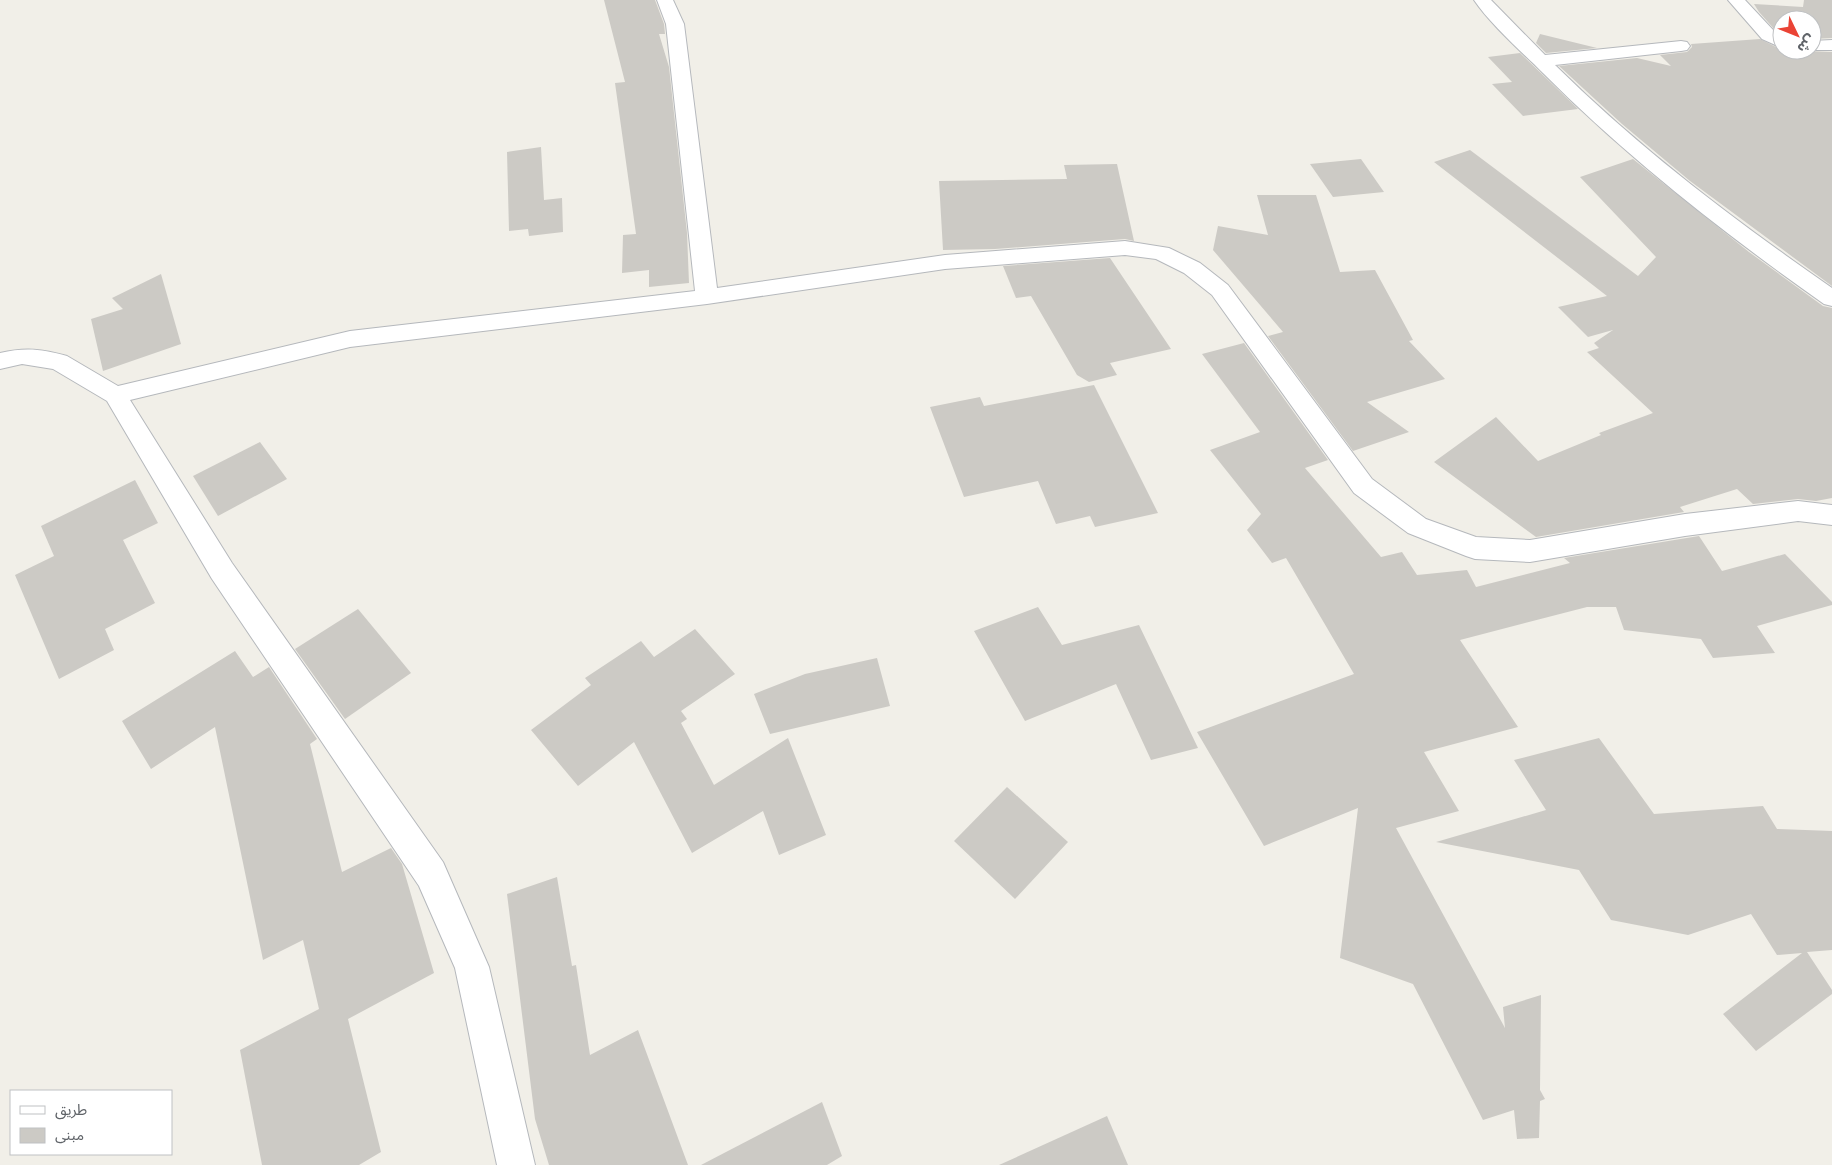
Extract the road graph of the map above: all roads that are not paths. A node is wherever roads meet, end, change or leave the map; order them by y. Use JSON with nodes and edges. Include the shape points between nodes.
{"nodes":[{"id":1,"x":665,"y":0,"type":"edge"},
{"id":2,"x":1482,"y":0,"type":"edge"},
{"id":3,"x":1736,"y":0,"type":"edge"},
{"id":4,"x":1772,"y":37,"type":"edge"},
{"id":5,"x":1681,"y":46,"type":"dead end"},
{"id":6,"x":1540,"y":61,"type":"junction"},
{"id":7,"x":707,"y":297,"type":"junction"},
{"id":8,"x":1832,"y":300,"type":"edge"},
{"id":9,"x":0,"y":361,"type":"edge"},
{"id":10,"x":115,"y":395,"type":"junction"},
{"id":11,"x":1832,"y":515,"type":"edge"},
{"id":12,"x":516,"y":1165,"type":"edge"}],
"edges":[{"from":1,"to":7,"type":"street","via":[[675,24]]},
{"from":2,"to":6,"type":"street"},
{"from":3,"to":4,"type":"street"},
{"from":5,"to":6,"type":"street"},
{"from":6,"to":8,"type":"street","via":[[1639,153],[1741,236]]},
{"from":7,"to":10,"type":"street","via":[[350,338]]},
{"from":7,"to":11,"type":"street","via":[[945,262],[1125,248],[1162,253],[1192,268],[1220,290],[1363,486],[1417,526],[1475,548],[1530,551],[1685,525],[1798,511]]},
{"from":9,"to":10,"type":"street","via":[[22,356],[60,362]]},
{"from":10,"to":12,"type":"street","via":[[222,571],[431,874],[472,967]]}]}
